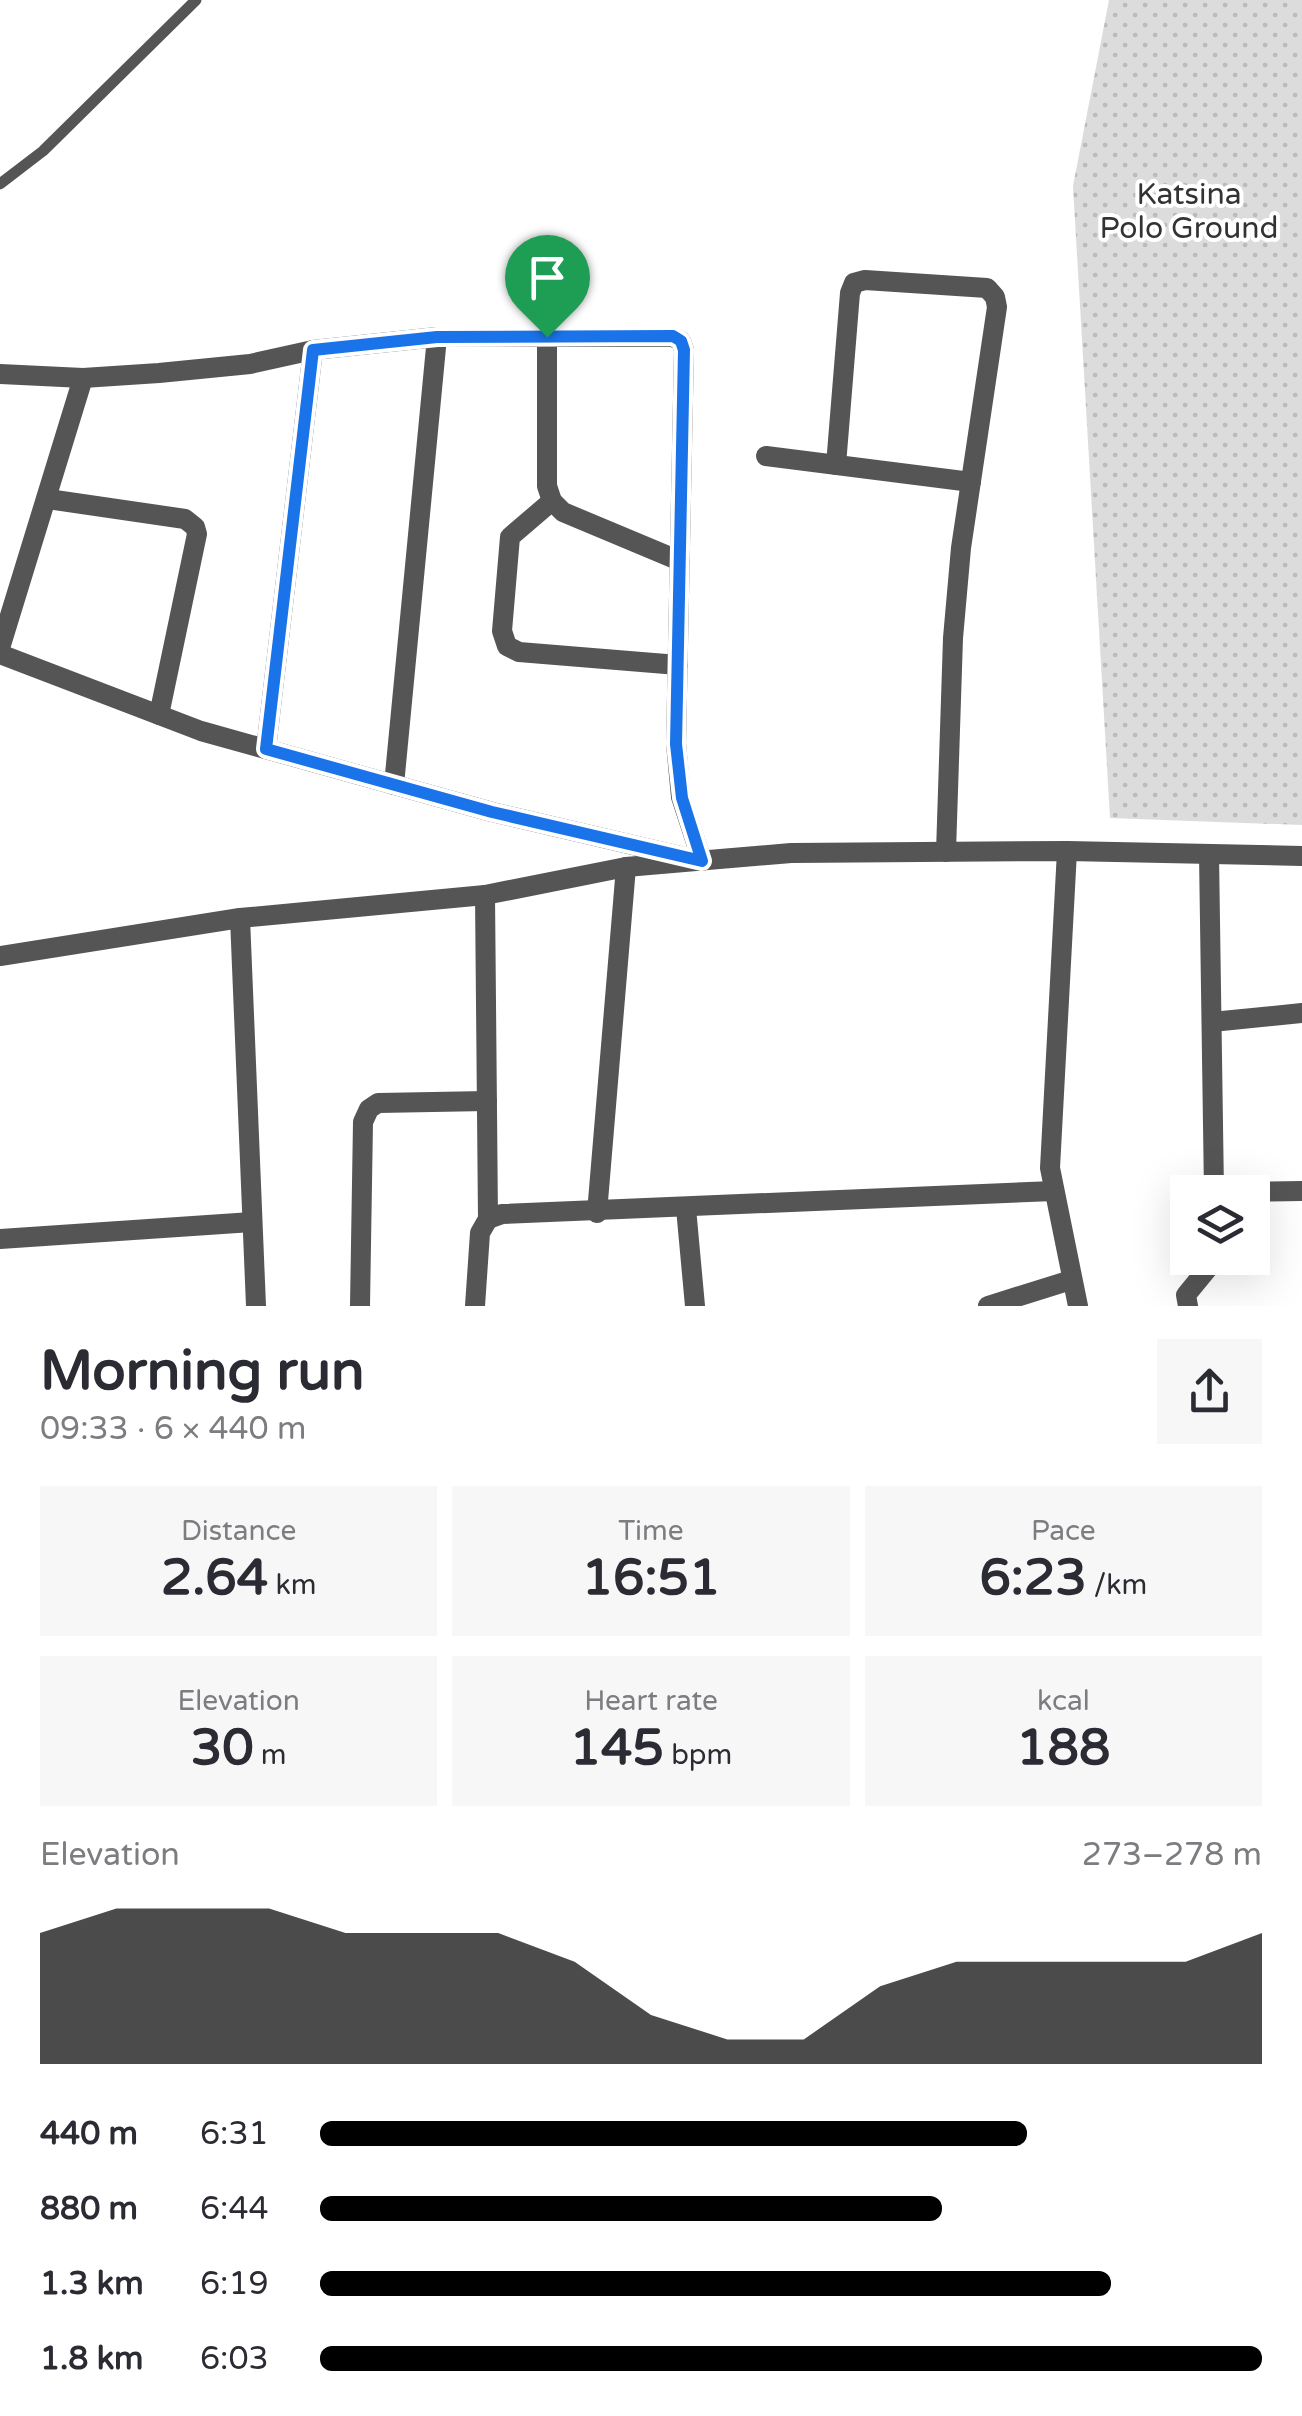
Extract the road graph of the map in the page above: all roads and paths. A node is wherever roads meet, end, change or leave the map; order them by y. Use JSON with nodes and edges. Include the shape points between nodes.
{"nodes":[{"id":1,"x":196,"y":0,"type":"edge"},
{"id":2,"x":0,"y":184,"type":"edge"},
{"id":3,"x":437,"y":337,"type":"junction"},
{"id":4,"x":547,"y":337,"type":"junction"},
{"id":5,"x":313,"y":350,"type":"junction"},
{"id":6,"x":0,"y":374,"type":"edge"},
{"id":7,"x":83,"y":378,"type":"junction"},
{"id":8,"x":766,"y":456,"type":"dead end"},
{"id":9,"x":836,"y":465,"type":"junction"},
{"id":10,"x":971,"y":482,"type":"junction"},
{"id":11,"x":48,"y":499,"type":"junction"},
{"id":12,"x":552,"y":501,"type":"junction"},
{"id":13,"x":680,"y":562,"type":"junction"},
{"id":14,"x":0,"y":651,"type":"edge"},
{"id":15,"x":678,"y":665,"type":"junction"},
{"id":16,"x":159,"y":715,"type":"junction"},
{"id":17,"x":266,"y":749,"type":"junction"},
{"id":18,"x":394,"y":785,"type":"junction"},
{"id":19,"x":1066,"y":851,"type":"junction"},
{"id":20,"x":946,"y":852,"type":"junction"},
{"id":21,"x":1209,"y":854,"type":"junction"},
{"id":22,"x":1302,"y":856,"type":"edge"},
{"id":23,"x":702,"y":861,"type":"junction"},
{"id":24,"x":626,"y":868,"type":"junction"},
{"id":25,"x":484,"y":895,"type":"junction"},
{"id":26,"x":240,"y":918,"type":"junction"},
{"id":27,"x":0,"y":956,"type":"edge"},
{"id":28,"x":1302,"y":1013,"type":"edge"},
{"id":29,"x":1212,"y":1022,"type":"junction"},
{"id":30,"x":487,"y":1101,"type":"junction"},
{"id":31,"x":1214,"y":1175,"type":"edge"},
{"id":32,"x":1302,"y":1190,"type":"edge"},
{"id":33,"x":1054,"y":1191,"type":"junction"},
{"id":34,"x":1270,"y":1191,"type":"edge"},
{"id":35,"x":686,"y":1208,"type":"junction"},
{"id":36,"x":597,"y":1213,"type":"junction"},
{"id":37,"x":488,"y":1219,"type":"junction"},
{"id":38,"x":252,"y":1222,"type":"junction"},
{"id":39,"x":0,"y":1240,"type":"edge"},
{"id":40,"x":1202,"y":1275,"type":"edge"},
{"id":41,"x":1071,"y":1280,"type":"junction"},
{"id":42,"x":256,"y":1306,"type":"edge"},
{"id":43,"x":360,"y":1306,"type":"edge"},
{"id":44,"x":475,"y":1306,"type":"edge"},
{"id":45,"x":695,"y":1306,"type":"edge"},
{"id":46,"x":988,"y":1306,"type":"edge"},
{"id":47,"x":1078,"y":1306,"type":"edge"},
{"id":48,"x":1188,"y":1306,"type":"edge"}],
"edges":[{"from":1,"to":2,"type":"lane","via":[[43,151]]},
{"from":3,"to":4,"type":"street"},
{"from":3,"to":5,"type":"street"},
{"from":3,"to":18,"type":"street"},
{"from":4,"to":12,"type":"street"},
{"from":4,"to":13,"type":"street","via":[[681,341]]},
{"from":5,"to":7,"type":"street","via":[[250,364]]},
{"from":5,"to":17,"type":"street"},
{"from":6,"to":7,"type":"street"},
{"from":7,"to":11,"type":"street"},
{"from":8,"to":9,"type":"street"},
{"from":9,"to":10,"type":"street"},
{"from":9,"to":10,"type":"street","via":[[854,283],[987,288],[997,308]]},
{"from":10,"to":20,"type":"street","via":[[953,638]]},
{"from":11,"to":14,"type":"street"},
{"from":11,"to":16,"type":"street","via":[[186,519],[195,526]]},
{"from":12,"to":13,"type":"street","via":[[563,512]]},
{"from":12,"to":15,"type":"street","via":[[510,538],[502,632],[507,646]]},
{"from":13,"to":15,"type":"street"},
{"from":14,"to":16,"type":"street"},
{"from":15,"to":23,"type":"street","via":[[682,798]]},
{"from":16,"to":17,"type":"street"},
{"from":17,"to":18,"type":"street"},
{"from":18,"to":23,"type":"street"},
{"from":19,"to":20,"type":"street"},
{"from":19,"to":21,"type":"street"},
{"from":19,"to":33,"type":"street"},
{"from":20,"to":23,"type":"street"},
{"from":21,"to":22,"type":"street"},
{"from":21,"to":29,"type":"street"},
{"from":23,"to":24,"type":"street"},
{"from":24,"to":25,"type":"street"},
{"from":24,"to":36,"type":"street"},
{"from":25,"to":26,"type":"street"},
{"from":25,"to":30,"type":"street"},
{"from":26,"to":27,"type":"street"},
{"from":26,"to":38,"type":"street"},
{"from":28,"to":29,"type":"street"},
{"from":29,"to":31,"type":"street"},
{"from":30,"to":37,"type":"street"},
{"from":30,"to":43,"type":"street","via":[[378,1103],[369,1109],[363,1122]]},
{"from":32,"to":34,"type":"street"},
{"from":33,"to":35,"type":"street"},
{"from":33,"to":41,"type":"street"},
{"from":35,"to":36,"type":"street"},
{"from":35,"to":45,"type":"street"},
{"from":36,"to":37,"type":"street"},
{"from":37,"to":44,"type":"street","via":[[480,1234]]},
{"from":38,"to":39,"type":"street"},
{"from":38,"to":42,"type":"street"},
{"from":40,"to":48,"type":"street","via":[[1186,1295]]},
{"from":41,"to":46,"type":"street"},
{"from":41,"to":47,"type":"street"}]}
